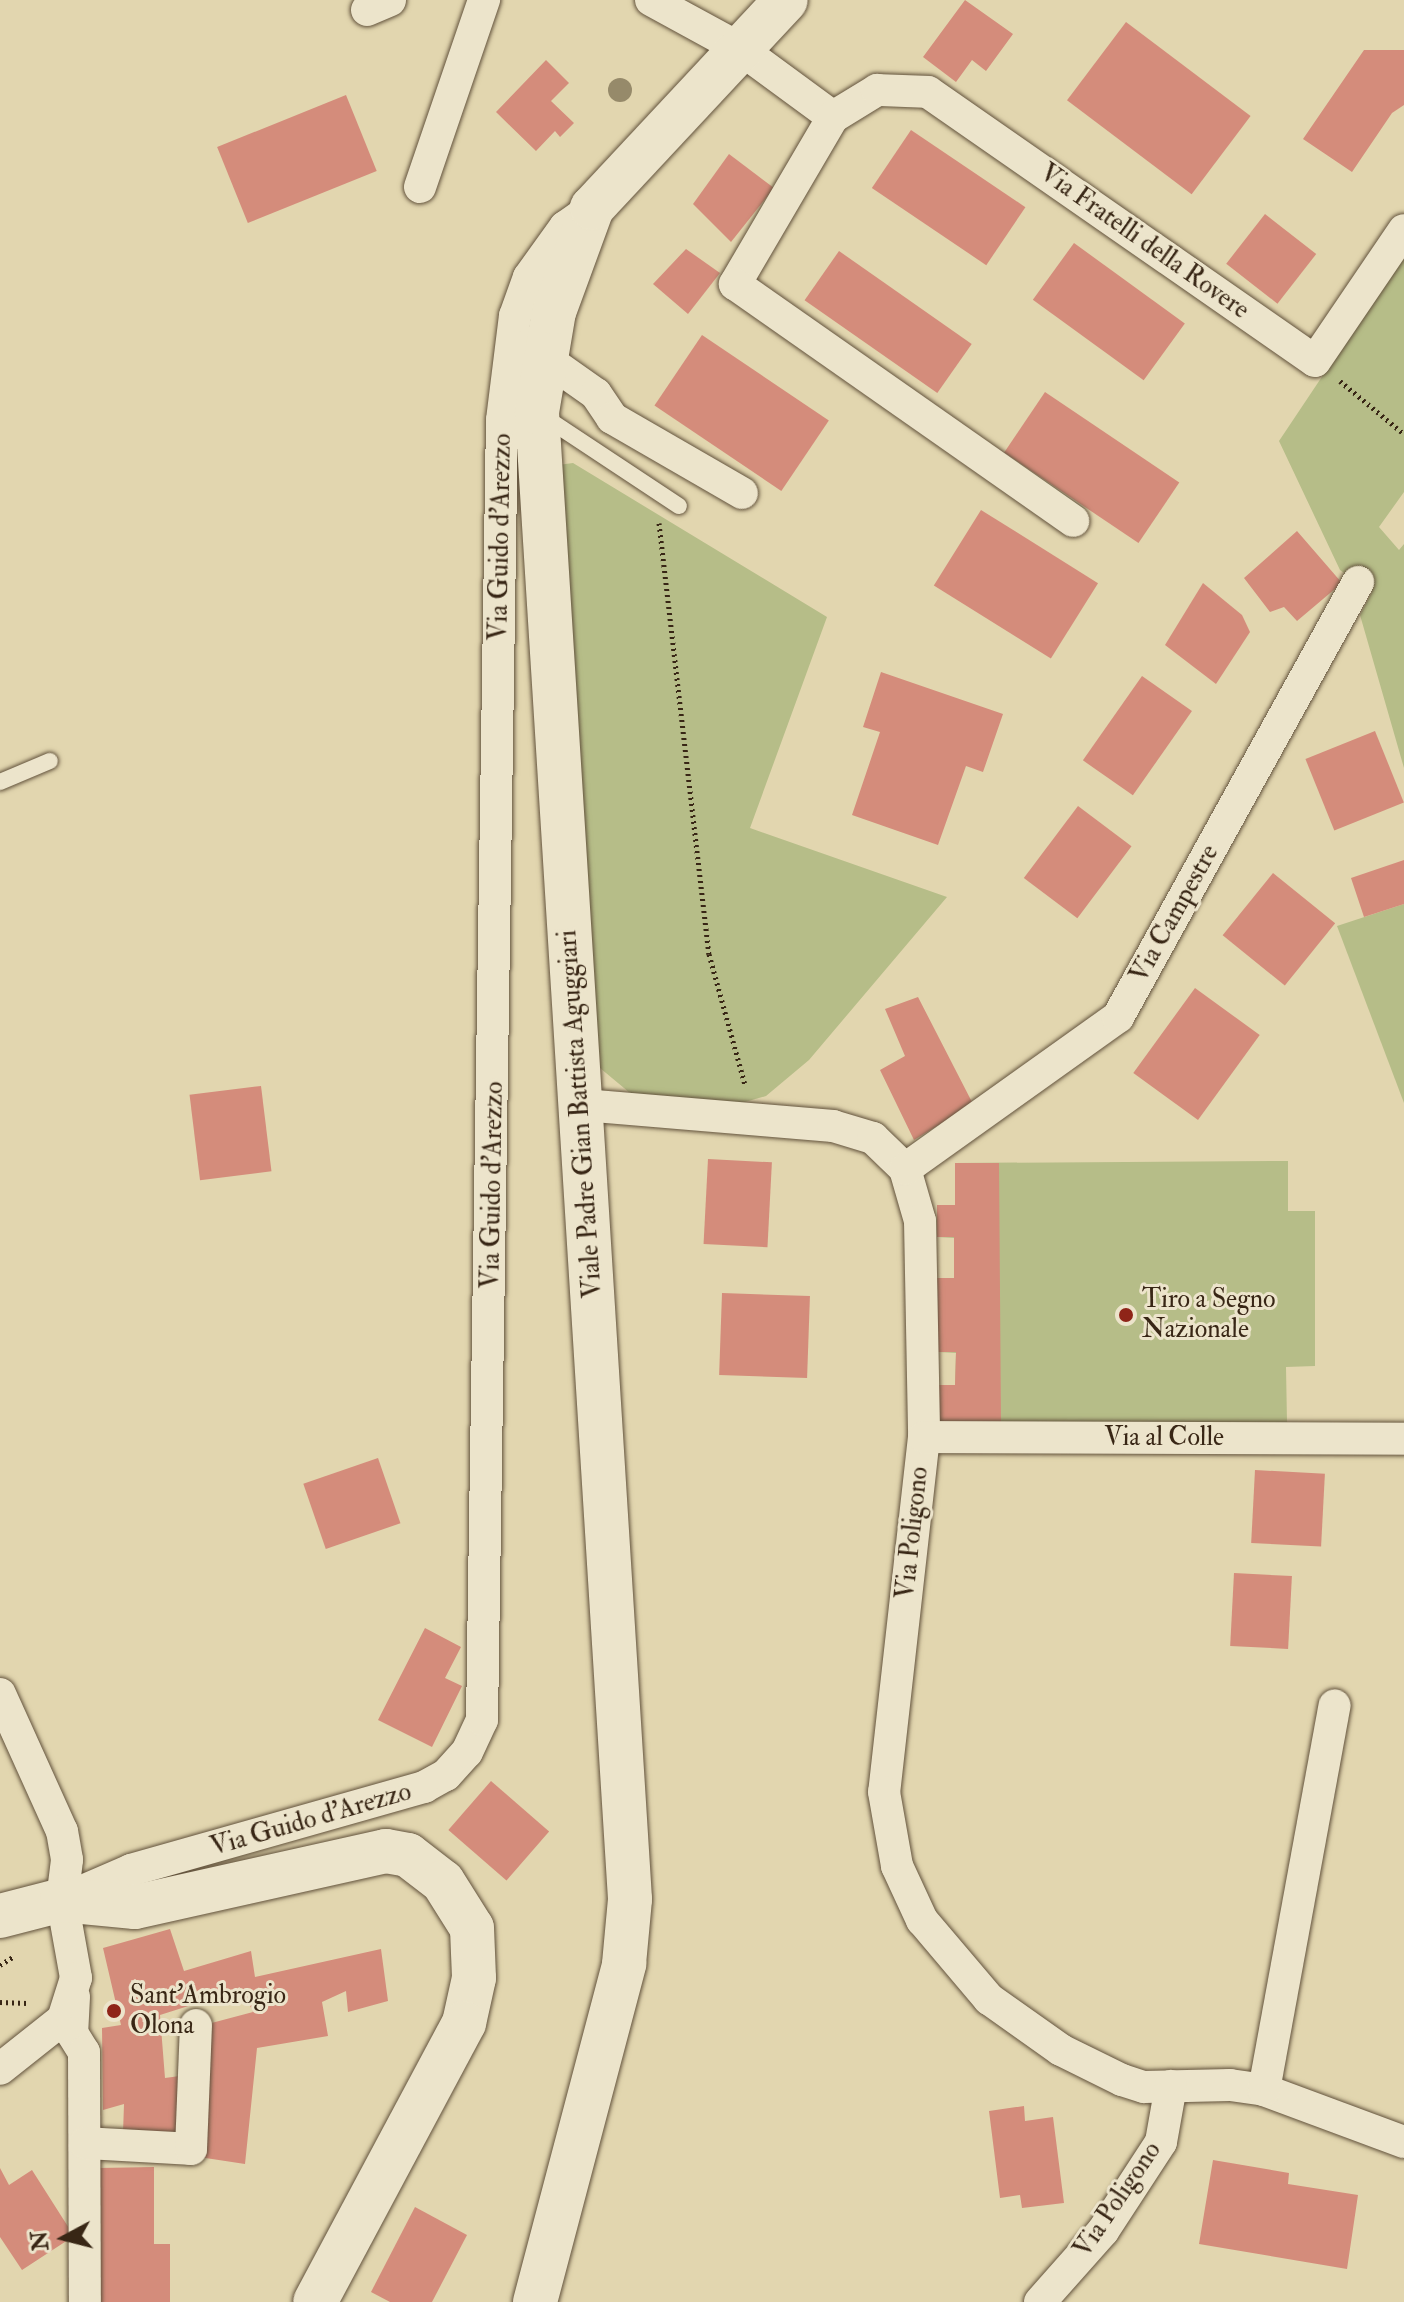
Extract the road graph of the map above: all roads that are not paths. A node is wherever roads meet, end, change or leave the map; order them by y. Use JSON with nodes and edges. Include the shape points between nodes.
{"nodes":[{"id":1,"x":484,"y":0,"type":"edge"},
{"id":2,"x":651,"y":0,"type":"edge"},
{"id":3,"x":786,"y":0,"type":"edge"},
{"id":4,"x":739,"y":48,"type":"junction"},
{"id":5,"x":833,"y":117,"type":"junction"},
{"id":6,"x":420,"y":187,"type":"dead end"},
{"id":7,"x":592,"y":208,"type":"junction"},
{"id":8,"x":1404,"y":230,"type":"edge"},
{"id":9,"x":545,"y":358,"type":"junction"},
{"id":10,"x":537,"y":412,"type":"junction"},
{"id":11,"x":742,"y":493,"type":"dead end"},
{"id":12,"x":679,"y":506,"type":"dead end"},
{"id":13,"x":1073,"y":521,"type":"dead end"},
{"id":14,"x":1358,"y":582,"type":"dead end"},
{"id":15,"x":50,"y":761,"type":"dead end"},
{"id":16,"x":0,"y":782,"type":"edge"},
{"id":17,"x":583,"y":1105,"type":"junction"},
{"id":18,"x":905,"y":1169,"type":"junction"},
{"id":19,"x":924,"y":1437,"type":"junction"},
{"id":20,"x":1404,"y":1439,"type":"edge"},
{"id":21,"x":0,"y":1694,"type":"edge"},
{"id":22,"x":1335,"y":1705,"type":"dead end"},
{"id":23,"x":62,"y":1900,"type":"junction"},
{"id":24,"x":0,"y":1916,"type":"edge"},
{"id":25,"x":76,"y":1978,"type":"junction"},
{"id":26,"x":196,"y":2025,"type":"dead end"},
{"id":27,"x":0,"y":2069,"type":"edge"},
{"id":28,"x":1171,"y":2086,"type":"junction"},
{"id":29,"x":1264,"y":2090,"type":"junction"},
{"id":30,"x":1404,"y":2142,"type":"edge"},
{"id":31,"x":85,"y":2143,"type":"junction"},
{"id":32,"x":85,"y":2302,"type":"edge"},
{"id":33,"x":315,"y":2302,"type":"edge"},
{"id":34,"x":535,"y":2302,"type":"edge"},
{"id":35,"x":1040,"y":2302,"type":"edge"}],
"edges":[{"from":1,"to":6,"type":"street"},
{"from":2,"to":4,"type":"street"},
{"from":3,"to":4,"type":"main road","name":"Viale Padre Gian Battista Aguggiari"},
{"from":4,"to":5,"type":"street"},
{"from":4,"to":7,"type":"main road","name":"Viale Padre Gian Battista Aguggiari"},
{"from":5,"to":8,"type":"street","name":"Via Fratelli della Rovere","via":[[877,90],[928,92],[1315,361]]},
{"from":5,"to":13,"type":"street","name":"Via Fratelli della Rovere","via":[[735,284]]},
{"from":7,"to":9,"type":"main road","name":"Viale Padre Gian Battista Aguggiari","via":[[574,245]]},
{"from":7,"to":23,"type":"street","name":"Via Guido d'Arezzo","via":[[565,227],[529,277],[515,316],[502,420],[482,1720],[467,1752],[446,1775],[424,1787],[131,1870]]},
{"from":9,"to":10,"type":"main road","name":"Viale Padre Gian Battista Aguggiari"},
{"from":9,"to":11,"type":"street","via":[[596,394],[612,418]]},
{"from":10,"to":12,"type":"lane"},
{"from":10,"to":17,"type":"main road","name":"Viale Padre Gian Battista Aguggiari"},
{"from":14,"to":18,"type":"street","name":"Via Campestre","via":[[1118,1017]]},
{"from":15,"to":16,"type":"lane"},
{"from":17,"to":18,"type":"street","name":"Via Poligono","via":[[833,1126],[873,1138]]},
{"from":17,"to":34,"type":"main road","name":"Viale Padre Gian Battista Aguggiari","via":[[630,1899],[624,1964]]},
{"from":18,"to":19,"type":"street","name":"Via Poligono","via":[[920,1221]]},
{"from":19,"to":20,"type":"street","name":"Via al Colle"},
{"from":19,"to":28,"type":"street","name":"Via Poligono","via":[[884,1792],[897,1866],[922,1920],[989,1999],[1061,2050],[1122,2080],[1144,2087]]},
{"from":21,"to":23,"type":"street","via":[[62,1831],[67,1860]]},
{"from":22,"to":29,"type":"street"},
{"from":23,"to":24,"type":"main road"},
{"from":23,"to":25,"type":"street"},
{"from":23,"to":33,"type":"main road","via":[[135,1907],[386,1851],[425,1866],[461,1903],[472,1928],[475,1958],[464,2023]]},
{"from":25,"to":27,"type":"street","via":[[63,2019]]},
{"from":25,"to":31,"type":"street","via":[[72,2033],[84,2052]]},
{"from":26,"to":31,"type":"street","via":[[191,2149]]},
{"from":28,"to":29,"type":"street","name":"Via Poligono"},
{"from":28,"to":35,"type":"street","name":"Via Poligono","via":[[1161,2142],[1103,2231]]},
{"from":29,"to":30,"type":"street","name":"Via Poligono"},
{"from":31,"to":32,"type":"street"}]}
